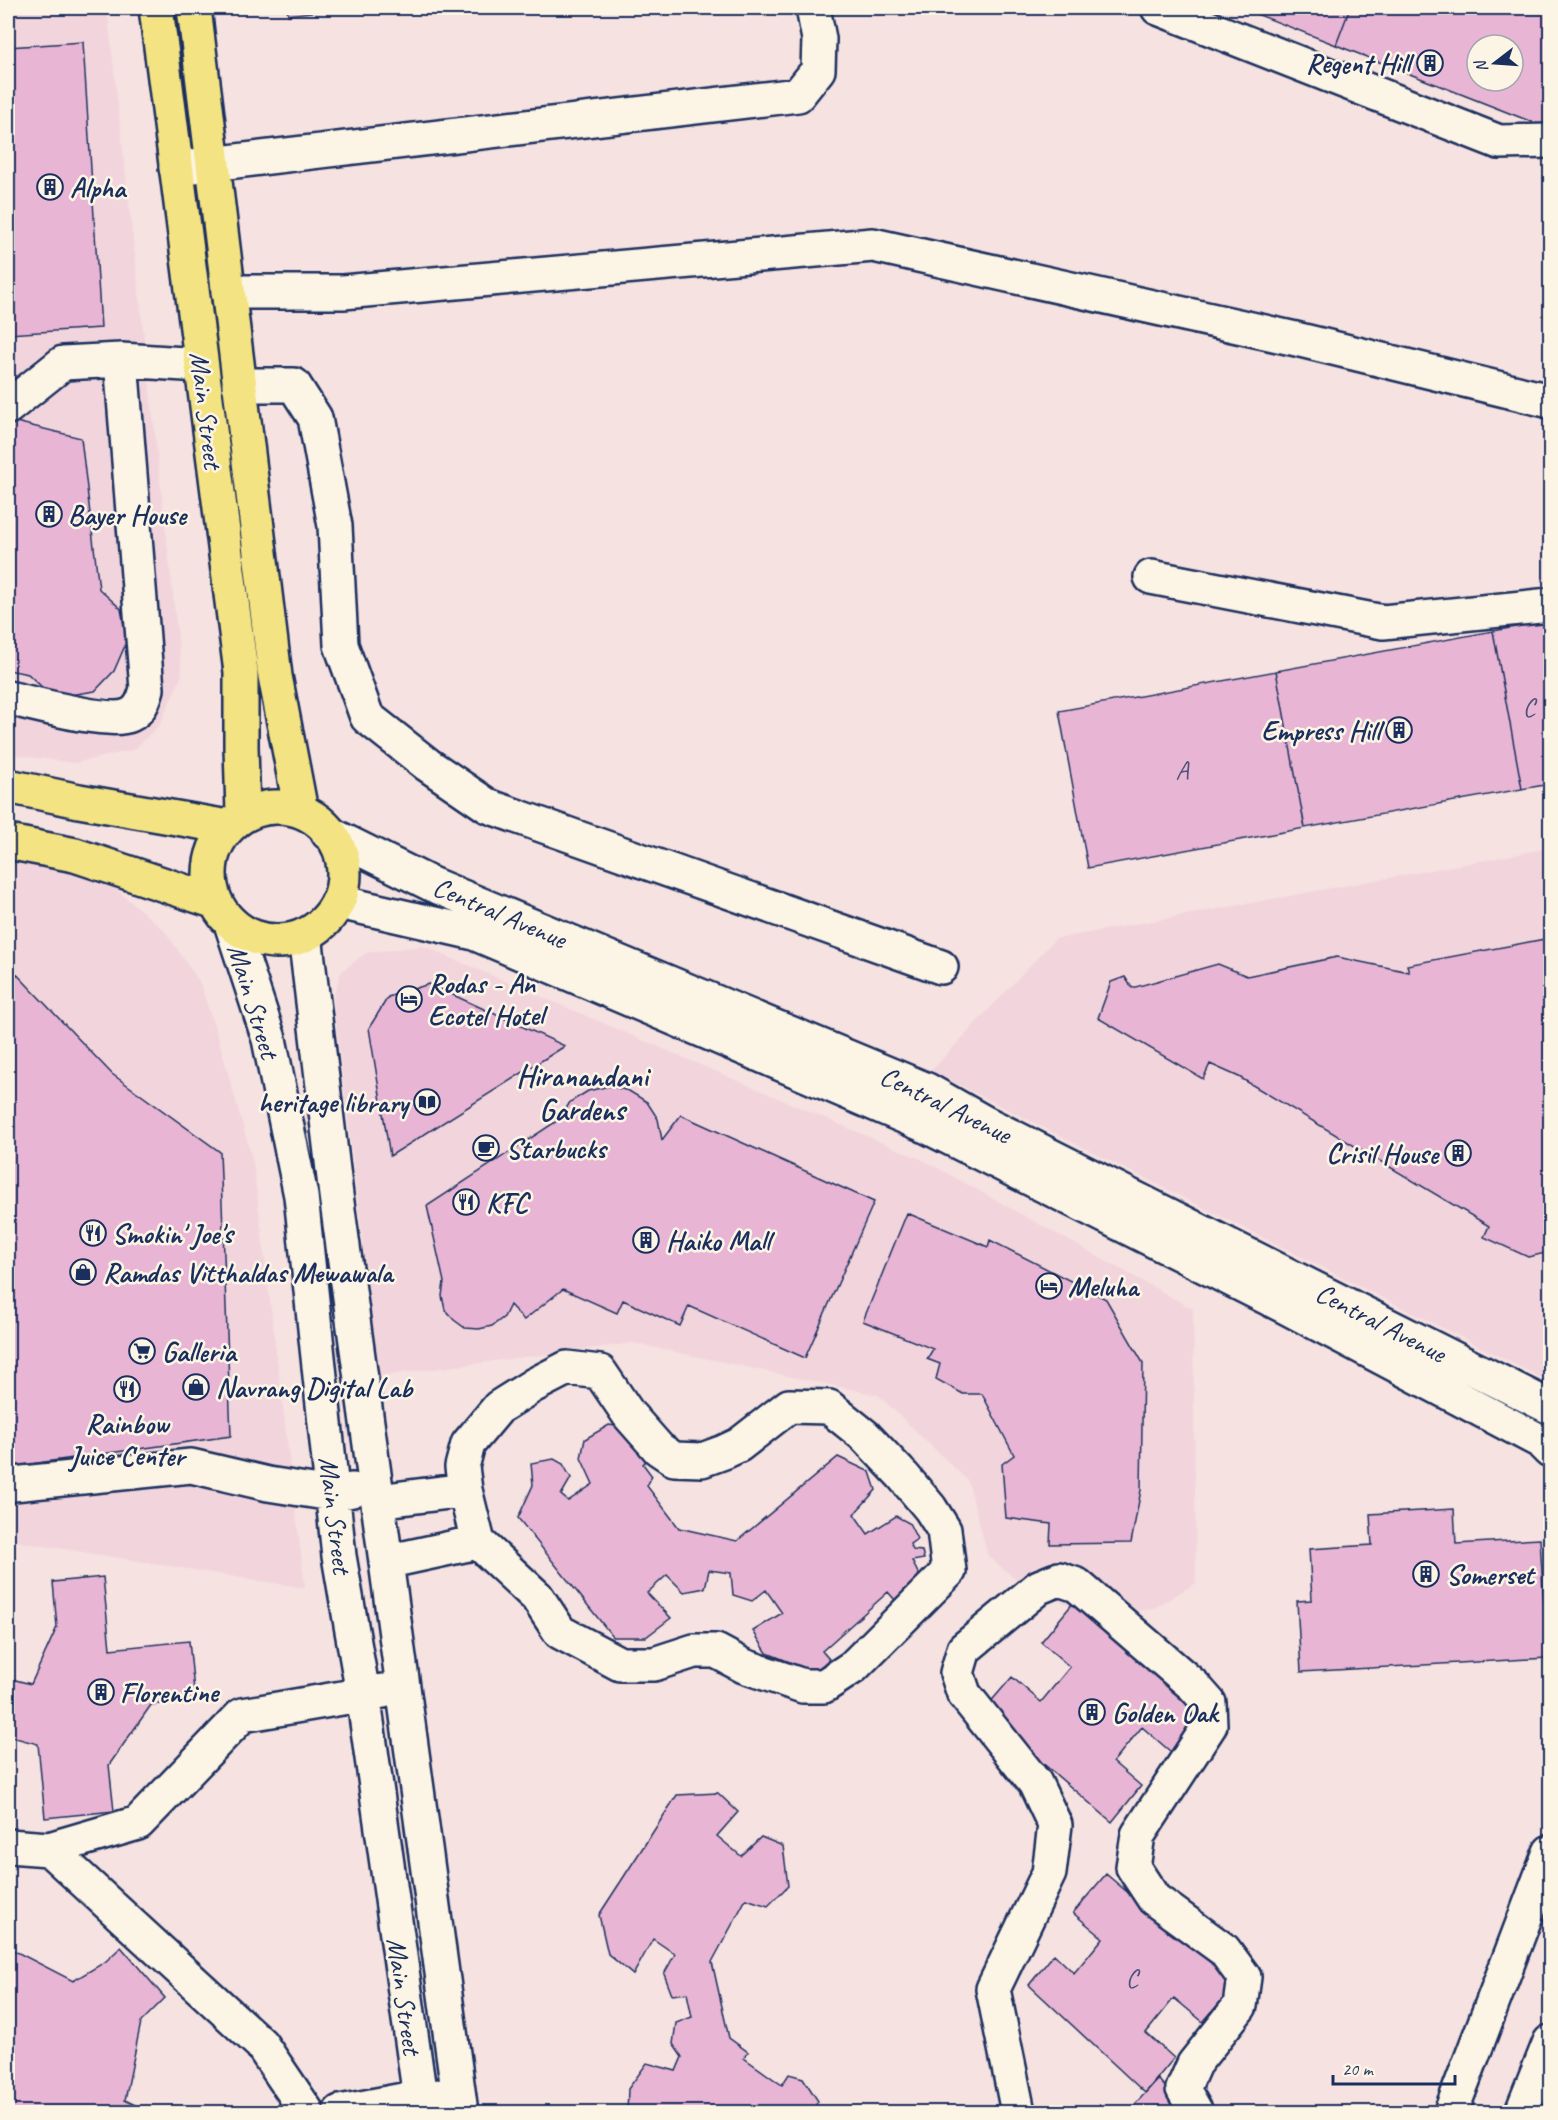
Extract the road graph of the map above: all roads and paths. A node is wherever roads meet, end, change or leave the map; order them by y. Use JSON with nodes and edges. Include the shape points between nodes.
{"nodes":[{"id":1,"x":156,"y":8,"type":"edge"},
{"id":2,"x":194,"y":8,"type":"edge"},
{"id":3,"x":813,"y":8,"type":"edge"},
{"id":4,"x":1158,"y":8,"type":"edge"},
{"id":5,"x":1551,"y":141,"type":"edge"},
{"id":6,"x":212,"y":164,"type":"junction"},
{"id":7,"x":176,"y":168,"type":"junction"},
{"id":8,"x":228,"y":292,"type":"junction"},
{"id":9,"x":121,"y":360,"type":"junction"},
{"id":10,"x":201,"y":365,"type":"junction"},
{"id":11,"x":239,"y":385,"type":"junction"},
{"id":12,"x":1551,"y":401,"type":"edge"},
{"id":13,"x":8,"y":407,"type":"edge"},
{"id":14,"x":1151,"y":577,"type":"dead end"},
{"id":15,"x":1551,"y":605,"type":"edge"},
{"id":16,"x":8,"y":698,"type":"edge"},
{"id":17,"x":8,"y":786,"type":"edge"},
{"id":18,"x":301,"y":811,"type":"junction"},
{"id":19,"x":236,"y":820,"type":"junction"},
{"id":20,"x":328,"y":833,"type":"junction"},
{"id":21,"x":8,"y":842,"type":"edge"},
{"id":22,"x":339,"y":902,"type":"junction"},
{"id":23,"x":224,"y":912,"type":"junction"},
{"id":24,"x":304,"y":935,"type":"junction"},
{"id":25,"x":530,"y":941,"type":"junction"},
{"id":26,"x":941,"y":967,"type":"dead end"},
{"id":27,"x":847,"y":1057,"type":"junction"},
{"id":28,"x":837,"y":1089,"type":"junction"},
{"id":29,"x":294,"y":1164,"type":"junction"},
{"id":30,"x":333,"y":1172,"type":"junction"},
{"id":31,"x":1291,"y":1293,"type":"junction"},
{"id":32,"x":1551,"y":1407,"type":"edge"},
{"id":33,"x":1551,"y":1451,"type":"edge"},
{"id":34,"x":8,"y":1482,"type":"edge"},
{"id":35,"x":465,"y":1490,"type":"junction"},
{"id":36,"x":377,"y":1493,"type":"junction"},
{"id":37,"x":332,"y":1494,"type":"junction"},
{"id":38,"x":478,"y":1542,"type":"junction"},
{"id":39,"x":386,"y":1562,"type":"junction"},
{"id":40,"x":403,"y":1688,"type":"junction"},
{"id":41,"x":363,"y":1694,"type":"junction"},
{"id":42,"x":8,"y":1846,"type":"edge"},
{"id":43,"x":49,"y":1850,"type":"junction"},
{"id":44,"x":1551,"y":1852,"type":"edge"},
{"id":45,"x":1551,"y":2042,"type":"edge"},
{"id":46,"x":459,"y":2104,"type":"edge"},
{"id":47,"x":420,"y":2105,"type":"edge"},
{"id":48,"x":307,"y":2112,"type":"edge"},
{"id":49,"x":339,"y":2112,"type":"edge"},
{"id":50,"x":1018,"y":2112,"type":"edge"},
{"id":51,"x":1196,"y":2112,"type":"edge"},
{"id":52,"x":1451,"y":2112,"type":"edge"},
{"id":53,"x":1522,"y":2112,"type":"edge"}],
"edges":[{"from":1,"to":7,"type":"main road","name":"Main Street"},
{"from":2,"to":6,"type":"main road","name":"Main Street"},
{"from":3,"to":6,"type":"street","via":[[819,39],[818,70],[798,95]]},
{"from":4,"to":5,"type":"street","via":[[1499,142]]},
{"from":6,"to":7,"type":"street"},
{"from":6,"to":8,"type":"main road","name":"Main Street"},
{"from":7,"to":10,"type":"main road","name":"Main Street"},
{"from":8,"to":11,"type":"main road","name":"Main Street"},
{"from":8,"to":12,"type":"street","via":[[343,292],[873,245],[1296,339]]},
{"from":9,"to":10,"type":"street"},
{"from":9,"to":13,"type":"street","via":[[63,363]]},
{"from":9,"to":16,"type":"street","via":[[147,689],[141,708],[129,716],[94,717]]},
{"from":10,"to":19,"type":"main road","name":"Main Street","via":[[241,672]]},
{"from":11,"to":18,"type":"main road","name":"Main Street","via":[[275,676]]},
{"from":11,"to":26,"type":"street","via":[[294,386],[315,418],[335,526],[341,645],[367,717],[488,806]]},
{"from":14,"to":15,"type":"street","via":[[1383,622]]},
{"from":17,"to":19,"type":"main road","via":[[79,801]]},
{"from":18,"to":19,"type":"main road","via":[[275,806]]},
{"from":18,"to":20,"type":"main road"},
{"from":19,"to":23,"type":"main road","via":[[214,849],[209,875]]},
{"from":20,"to":22,"type":"main road","via":[[339,846],[344,872]]},
{"from":20,"to":25,"type":"street","name":"Central Avenue","via":[[431,884]]},
{"from":21,"to":23,"type":"main road","via":[[75,855]]},
{"from":22,"to":24,"type":"main road","via":[[326,920]]},
{"from":22,"to":25,"type":"street","name":"Central Avenue","via":[[474,933]]},
{"from":23,"to":24,"type":"main road","via":[[254,937],[279,941]]},
{"from":23,"to":29,"type":"street","name":"Main Street","via":[[269,1040]]},
{"from":24,"to":30,"type":"street","name":"Main Street"},
{"from":25,"to":27,"type":"street","name":"Central Avenue"},
{"from":25,"to":28,"type":"street","name":"Central Avenue"},
{"from":27,"to":28,"type":"street"},
{"from":27,"to":31,"type":"street","name":"Central Avenue","via":[[927,1089]]},
{"from":28,"to":31,"type":"street","name":"Central Avenue"},
{"from":29,"to":30,"type":"street"},
{"from":29,"to":37,"type":"street","name":"Main Street","via":[[301,1196]]},
{"from":30,"to":36,"type":"street","name":"Main Street"},
{"from":31,"to":32,"type":"street","name":"Central Avenue"},
{"from":31,"to":33,"type":"street","name":"Central Avenue"},
{"from":34,"to":37,"type":"street","via":[[191,1466]]},
{"from":35,"to":36,"type":"street"},
{"from":35,"to":38,"type":"street"},
{"from":35,"to":38,"type":"street","via":[[462,1467],[468,1444],[499,1407],[567,1368],[600,1372],[629,1415],[674,1460],[702,1460],[739,1445],[789,1406],[829,1407],[865,1436],[930,1508],[944,1530],[949,1571],[853,1667],[824,1686],[803,1686],[744,1666],[716,1651],[694,1651],[654,1664],[620,1664],[560,1632],[537,1596]]},
{"from":36,"to":37,"type":"street"},
{"from":36,"to":39,"type":"street","name":"Main Street"},
{"from":37,"to":41,"type":"street","name":"Main Street"},
{"from":38,"to":39,"type":"street"},
{"from":39,"to":40,"type":"street","name":"Main Street"},
{"from":40,"to":41,"type":"street"},
{"from":40,"to":46,"type":"street","name":"Main Street"},
{"from":41,"to":43,"type":"street","via":[[242,1715],[138,1823]]},
{"from":41,"to":47,"type":"street","name":"Main Street"},
{"from":42,"to":43,"type":"street"},
{"from":43,"to":48,"type":"street","via":[[261,2044]]},
{"from":44,"to":52,"type":"street"},
{"from":45,"to":53,"type":"street"},
{"from":46,"to":47,"type":"street"},
{"from":47,"to":49,"type":"street"},
{"from":50,"to":51,"type":"street","via":[[993,1989],[1049,1874],[1055,1825],[1035,1782],[964,1694],[957,1673],[964,1650],[1039,1587],[1059,1579],[1077,1586],[1209,1703],[1210,1725],[1138,1835],[1133,1867],[1154,1899],[1224,1950],[1244,1977],[1240,2007],[1194,2064],[1183,2089]]}]}
